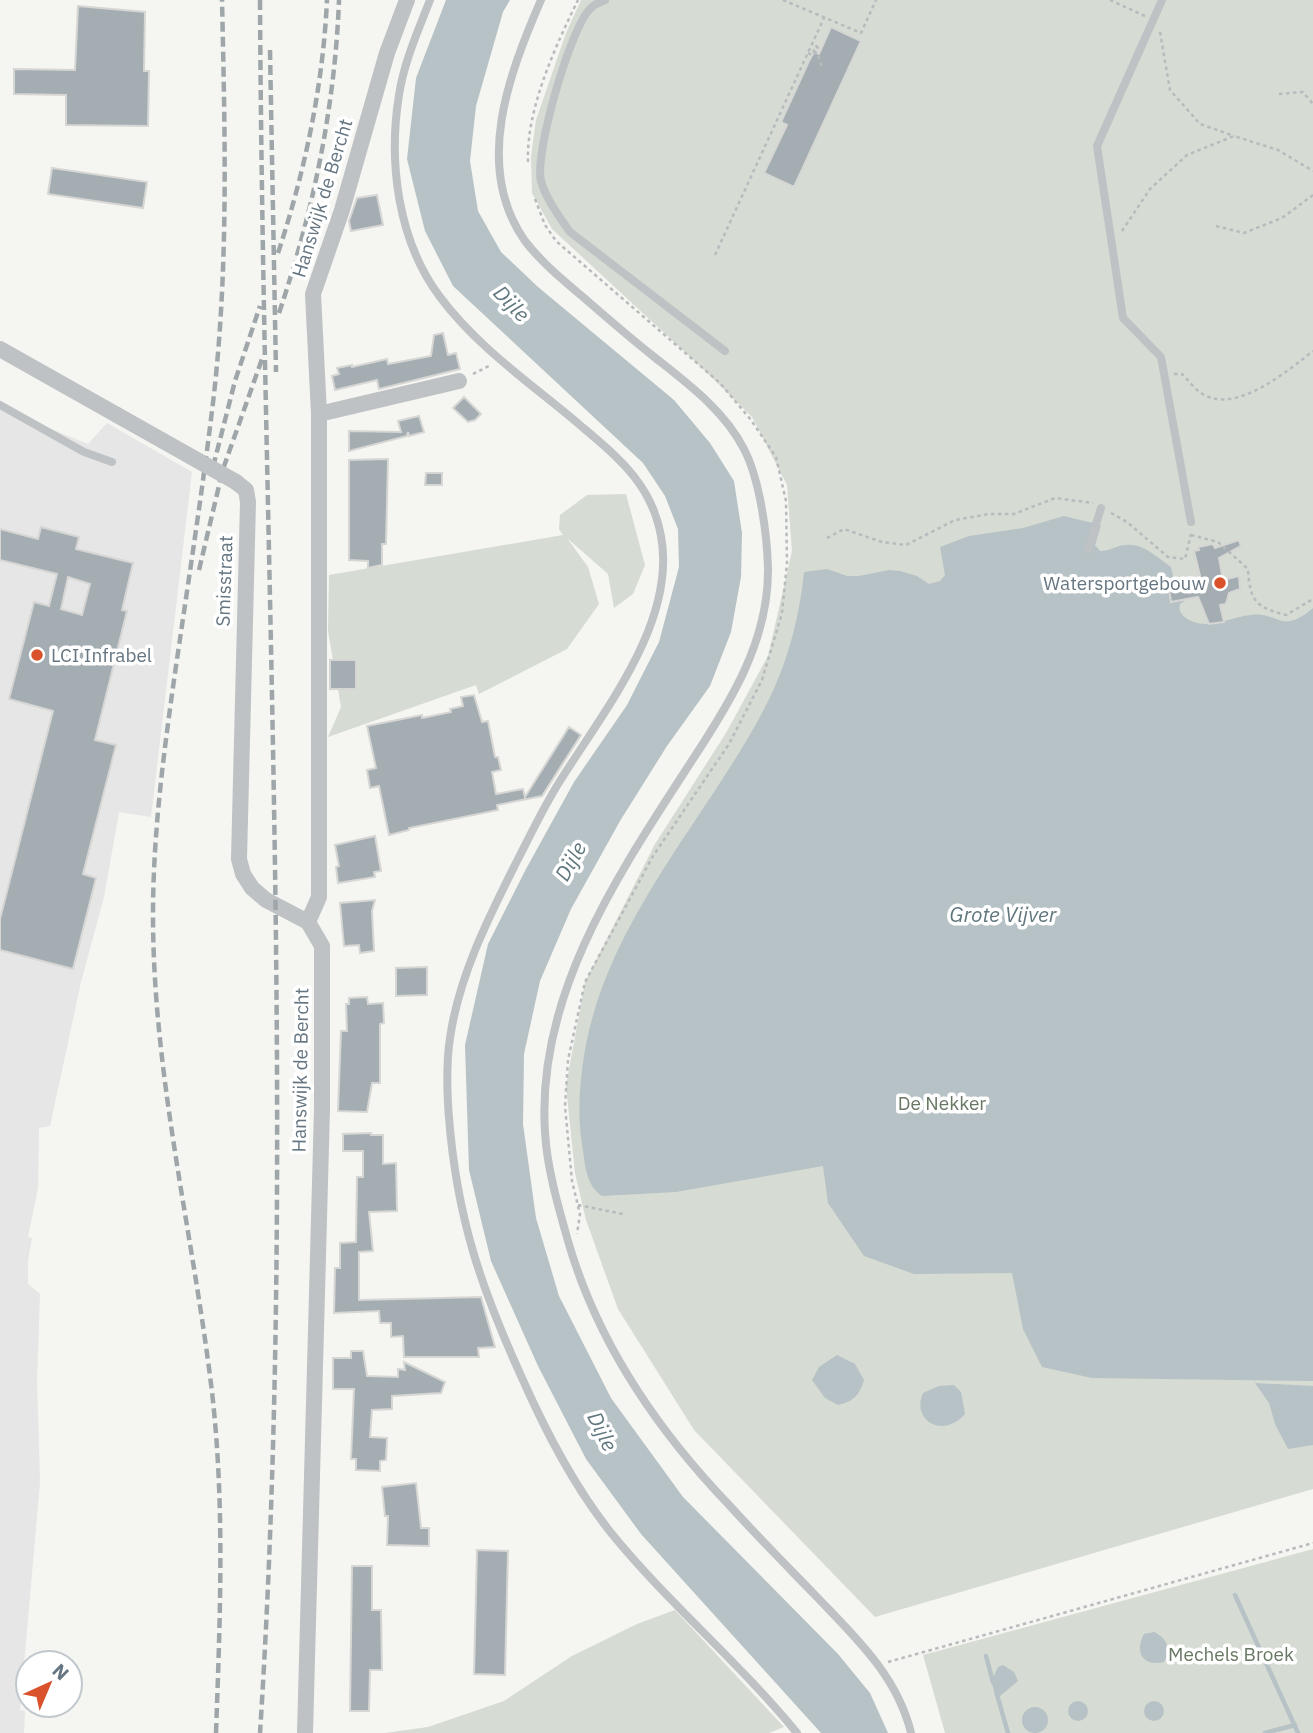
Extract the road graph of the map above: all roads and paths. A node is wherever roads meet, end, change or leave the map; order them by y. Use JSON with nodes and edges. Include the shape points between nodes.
{"nodes":[{"id":1,"x":407,"y":0,"type":"edge"},
{"id":2,"x":430,"y":0,"type":"edge"},
{"id":3,"x":541,"y":0,"type":"edge"},
{"id":4,"x":605,"y":0,"type":"edge"},
{"id":5,"x":783,"y":0,"type":"edge"},
{"id":6,"x":876,"y":0,"type":"edge"},
{"id":7,"x":1110,"y":0,"type":"edge"},
{"id":8,"x":1161,"y":4,"type":"edge"},
{"id":9,"x":824,"y":18,"type":"junction"},
{"id":10,"x":1153,"y":20,"type":"junction"},
{"id":11,"x":387,"y":53,"type":"junction"},
{"id":12,"x":808,"y":53,"type":"junction"},
{"id":13,"x":408,"y":57,"type":"junction"},
{"id":14,"x":822,"y":68,"type":"dead end"},
{"id":15,"x":1279,"y":94,"type":"dead end"},
{"id":16,"x":1313,"y":104,"type":"edge"},
{"id":17,"x":1234,"y":136,"type":"junction"},
{"id":18,"x":1313,"y":171,"type":"edge"},
{"id":19,"x":1313,"y":195,"type":"edge"},
{"id":20,"x":1216,"y":226,"type":"dead end"},
{"id":21,"x":1112,"y":249,"type":"junction"},
{"id":22,"x":716,"y":255,"type":"dead end"},
{"id":23,"x":0,"y":349,"type":"edge"},
{"id":24,"x":725,"y":351,"type":"dead end"},
{"id":25,"x":1313,"y":351,"type":"edge"},
{"id":26,"x":501,"y":360,"type":"junction"},
{"id":27,"x":1163,"y":373,"type":"junction"},
{"id":28,"x":459,"y":381,"type":"joint"},
{"id":29,"x":0,"y":405,"type":"edge"},
{"id":30,"x":319,"y":414,"type":"junction"},
{"id":31,"x":112,"y":462,"type":"dead end"},
{"id":32,"x":1101,"y":508,"type":"junction"},
{"id":33,"x":1191,"y":522,"type":"joint"},
{"id":34,"x":1191,"y":535,"type":"junction"},
{"id":35,"x":828,"y":538,"type":"dead end"},
{"id":36,"x":1088,"y":550,"type":"dead end"},
{"id":37,"x":1313,"y":599,"type":"edge"},
{"id":38,"x":307,"y":922,"type":"junction"},
{"id":39,"x":578,"y":1205,"type":"dead end"},
{"id":40,"x":623,"y":1214,"type":"dead end"},
{"id":41,"x":1313,"y":1543,"type":"edge"},
{"id":42,"x":879,"y":1665,"type":"junction"},
{"id":43,"x":304,"y":1733,"type":"edge"},
{"id":44,"x":797,"y":1733,"type":"edge"},
{"id":45,"x":911,"y":1733,"type":"edge"}],
"edges":[{"from":1,"to":11,"type":"street","name":"Hanswijk de Bercht"},
{"from":2,"to":13,"type":"lane"},
{"from":3,"to":42,"type":"lane","via":[[507,86],[498,168],[507,206],[525,240],[554,272],[695,389],[725,420],[745,451],[755,483],[768,564],[762,623],[729,705],[609,893],[579,956],[550,1053],[544,1094],[545,1138],[555,1190],[586,1296],[643,1401],[725,1502]]},
{"from":4,"to":24,"type":"lane","via":[[589,8],[573,40],[544,134],[541,180],[570,232]]},
{"from":5,"to":9,"type":"path"},
{"from":6,"to":9,"type":"path","via":[[861,33]]},
{"from":7,"to":10,"type":"path"},
{"from":8,"to":10,"type":"lane"},
{"from":8,"to":17,"type":"path","via":[[1170,90],[1200,124]]},
{"from":9,"to":12,"type":"path"},
{"from":10,"to":21,"type":"lane","via":[[1097,146]]},
{"from":11,"to":13,"type":"lane"},
{"from":11,"to":30,"type":"street","name":"Hanswijk de Bercht","via":[[313,294]]},
{"from":12,"to":14,"type":"path","via":[[812,55],[818,48]]},
{"from":12,"to":22,"type":"path"},
{"from":13,"to":26,"type":"lane","via":[[399,93],[395,159],[407,229],[422,269],[440,298]]},
{"from":15,"to":16,"type":"path","via":[[1303,92]]},
{"from":17,"to":18,"type":"path","via":[[1278,150]]},
{"from":17,"to":21,"type":"path","via":[[1187,155],[1150,189]]},
{"from":19,"to":20,"type":"path","via":[[1282,218],[1244,233]]},
{"from":21,"to":27,"type":"lane","via":[[1123,318],[1161,357]]},
{"from":23,"to":38,"type":"street","name":"Smisstraat","bridge":true,"via":[[246,490],[239,859],[252,888]]},
{"from":25,"to":27,"type":"path","via":[[1274,381],[1221,401],[1202,394],[1182,374]]},
{"from":26,"to":28,"type":"path"},
{"from":26,"to":44,"type":"lane","via":[[622,461],[640,484],[656,510],[664,580],[657,611],[631,668],[549,797],[459,992],[449,1042],[448,1102],[460,1205],[492,1312],[544,1427],[580,1488],[611,1532]]},
{"from":27,"to":33,"type":"lane"},
{"from":28,"to":30,"type":"street"},
{"from":29,"to":31,"type":"lane","via":[[84,452]]},
{"from":30,"to":38,"type":"street","name":"Hanswijk de Bercht","via":[[319,897]]},
{"from":32,"to":34,"type":"path","via":[[1127,522],[1168,556],[1185,559]]},
{"from":32,"to":35,"type":"path","via":[[1055,498],[1014,514],[955,520],[906,545],[844,529]]},
{"from":32,"to":36,"type":"lane"},
{"from":33,"to":34,"type":"path"},
{"from":34,"to":37,"type":"path","via":[[1218,542],[1248,569],[1250,592],[1264,609],[1286,615]]},
{"from":38,"to":43,"type":"street","name":"Hanswijk de Bercht","via":[[323,946]]},
{"from":39,"to":40,"type":"path"},
{"from":41,"to":42,"type":"path"},
{"from":42,"to":45,"type":"lane","via":[[906,1712]]}]}
